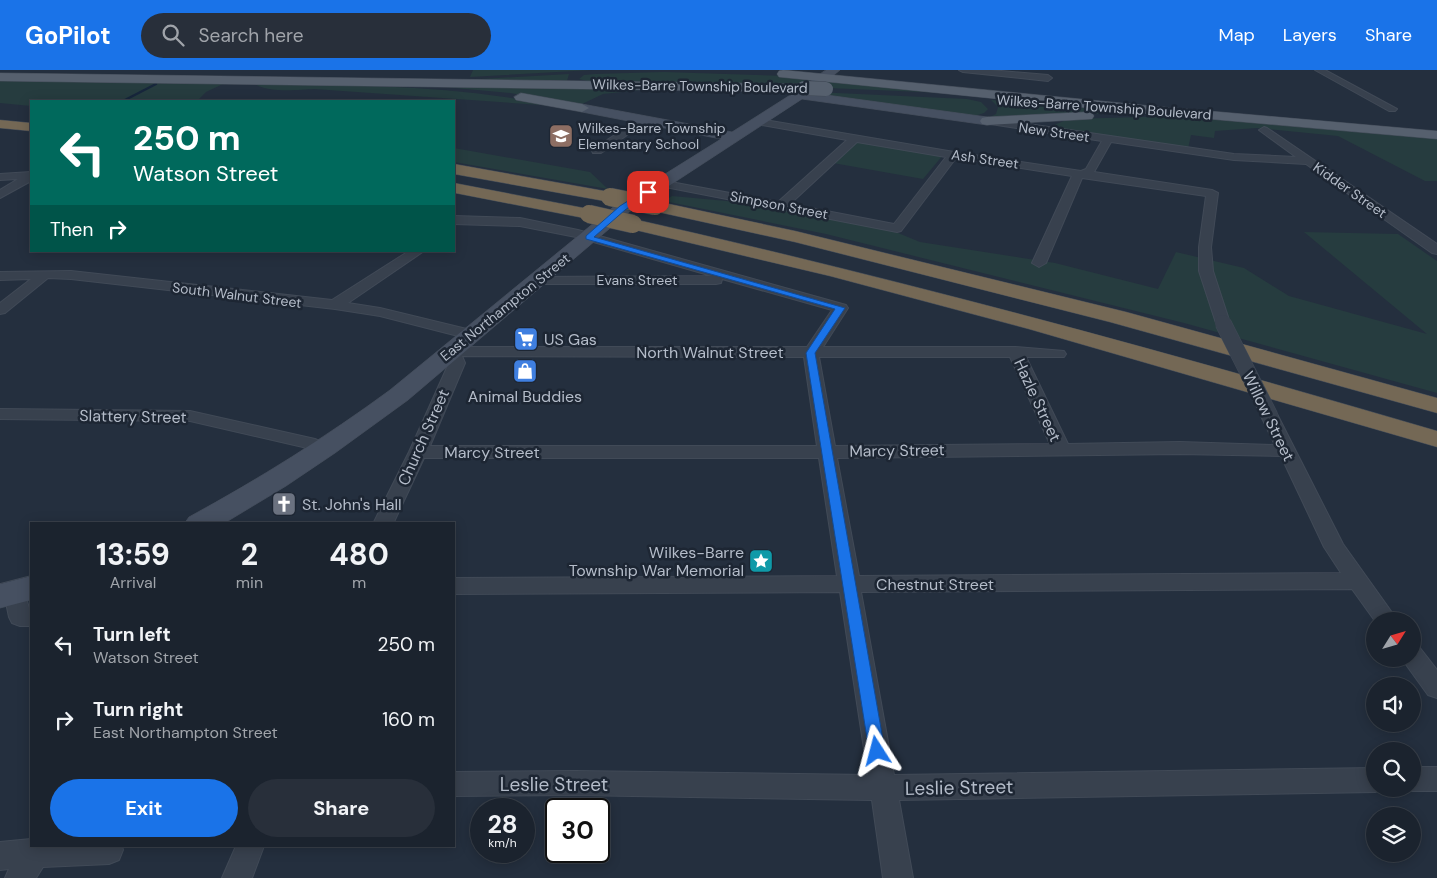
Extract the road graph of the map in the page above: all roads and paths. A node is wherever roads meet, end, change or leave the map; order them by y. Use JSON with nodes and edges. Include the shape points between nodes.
{"nodes":[{"id":1,"x":962,"y":70,"type":"edge"},
{"id":2,"x":1319,"y":70,"type":"edge"},
{"id":3,"x":579,"y":72,"type":"dead end"},
{"id":4,"x":767,"y":73,"type":"dead end"},
{"id":5,"x":0,"y":77,"type":"edge"},
{"id":6,"x":1048,"y":78,"type":"dead end"},
{"id":7,"x":828,"y":79,"type":"edge"},
{"id":8,"x":348,"y":81,"type":"junction"},
{"id":9,"x":424,"y":82,"type":"junction"},
{"id":10,"x":802,"y":92,"type":"junction"},
{"id":11,"x":956,"y":96,"type":"junction"},
{"id":12,"x":1148,"y":109,"type":"junction"},
{"id":13,"x":1392,"y":109,"type":"dead end"},
{"id":14,"x":1246,"y":118,"type":"junction"},
{"id":15,"x":643,"y":120,"type":"junction"},
{"id":16,"x":970,"y":120,"type":"junction"},
{"id":17,"x":759,"y":122,"type":"junction"},
{"id":18,"x":986,"y":122,"type":"junction"},
{"id":19,"x":0,"y":124,"type":"edge"},
{"id":20,"x":30,"y":127,"type":"edge"},
{"id":21,"x":1264,"y":130,"type":"dead end"},
{"id":22,"x":1398,"y":130,"type":"junction"},
{"id":23,"x":1437,"y":130,"type":"edge"},
{"id":24,"x":1437,"y":134,"type":"edge"},
{"id":25,"x":734,"y":137,"type":"junction"},
{"id":26,"x":855,"y":138,"type":"junction"},
{"id":27,"x":1107,"y":140,"type":"junction"},
{"id":28,"x":598,"y":151,"type":"dead end"},
{"id":29,"x":953,"y":155,"type":"junction"},
{"id":30,"x":1309,"y":161,"type":"junction"},
{"id":31,"x":455,"y":169,"type":"edge"},
{"id":32,"x":1084,"y":173,"type":"junction"},
{"id":33,"x":30,"y":176,"type":"edge"},
{"id":34,"x":0,"y":177,"type":"edge"},
{"id":35,"x":30,"y":177,"type":"edge"},
{"id":36,"x":660,"y":184,"type":"junction"},
{"id":37,"x":455,"y":188,"type":"edge"},
{"id":38,"x":1212,"y":193,"type":"joint"},
{"id":39,"x":0,"y":195,"type":"edge"},
{"id":40,"x":782,"y":205,"type":"junction"},
{"id":41,"x":457,"y":223,"type":"edge"},
{"id":42,"x":589,"y":226,"type":"junction"},
{"id":43,"x":897,"y":228,"type":"joint"},
{"id":44,"x":1437,"y":250,"type":"edge"},
{"id":45,"x":416,"y":252,"type":"edge"},
{"id":46,"x":1039,"y":263,"type":"dead end"},
{"id":47,"x":45,"y":274,"type":"junction"},
{"id":48,"x":0,"y":276,"type":"edge"},
{"id":49,"x":537,"y":280,"type":"junction"},
{"id":50,"x":736,"y":280,"type":"junction"},
{"id":51,"x":335,"y":305,"type":"junction"},
{"id":52,"x":0,"y":310,"type":"edge"},
{"id":53,"x":470,"y":334,"type":"junction"},
{"id":54,"x":452,"y":350,"type":"junction"},
{"id":55,"x":1016,"y":352,"type":"junction"},
{"id":56,"x":811,"y":353,"type":"junction"},
{"id":57,"x":1058,"y":354,"type":"dead end"},
{"id":58,"x":1437,"y":406,"type":"edge"},
{"id":59,"x":0,"y":414,"type":"edge"},
{"id":60,"x":1437,"y":439,"type":"edge"},
{"id":61,"x":322,"y":449,"type":"junction"},
{"id":62,"x":1061,"y":449,"type":"junction"},
{"id":63,"x":1286,"y":451,"type":"junction"},
{"id":64,"x":418,"y":452,"type":"junction"},
{"id":65,"x":828,"y":452,"type":"junction"},
{"id":66,"x":203,"y":522,"type":"edge"},
{"id":67,"x":384,"y":522,"type":"edge"},
{"id":68,"x":1357,"y":581,"type":"junction"},
{"id":69,"x":849,"y":584,"type":"junction"},
{"id":70,"x":455,"y":586,"type":"edge"},
{"id":71,"x":1380,"y":612,"type":"edge"},
{"id":72,"x":1421,"y":667,"type":"edge"},
{"id":73,"x":1437,"y":688,"type":"edge"},
{"id":74,"x":1421,"y":779,"type":"edge"},
{"id":75,"x":1437,"y":779,"type":"edge"},
{"id":76,"x":1366,"y":780,"type":"edge"},
{"id":77,"x":455,"y":784,"type":"edge"},
{"id":78,"x":883,"y":788,"type":"junction"},
{"id":79,"x":250,"y":847,"type":"edge"},
{"id":80,"x":109,"y":850,"type":"dead end"},
{"id":81,"x":35,"y":853,"type":"junction"},
{"id":82,"x":0,"y":856,"type":"edge"},
{"id":83,"x":20,"y":878,"type":"edge"},
{"id":84,"x":237,"y":878,"type":"edge"},
{"id":85,"x":898,"y":878,"type":"edge"}],
"edges":[{"from":1,"to":6,"type":"street"},
{"from":2,"to":13,"type":"street"},
{"from":3,"to":9,"type":"main road"},
{"from":4,"to":7,"type":"main road"},
{"from":5,"to":8,"type":"main road","name":"Wilkes-Barre Township Boulevard"},
{"from":7,"to":10,"type":"main road","name":"Wilkes-Barre Township Boulevard","bridge":true},
{"from":7,"to":11,"type":"main road","name":"Wilkes-Barre Township Boulevard"},
{"from":7,"to":12,"type":"main road"},
{"from":8,"to":9,"type":"main road","name":"Wilkes-Barre Township Boulevard"},
{"from":8,"to":15,"type":"main road","via":[[497,94]]},
{"from":9,"to":10,"type":"main road","name":"Wilkes-Barre Township Boulevard","via":[[595,78]]},
{"from":10,"to":16,"type":"main road","name":"New Street"},
{"from":10,"to":17,"type":"main road","name":"East Northampton Street"},
{"from":11,"to":12,"type":"main road","name":"Wilkes-Barre Township Boulevard"},
{"from":11,"to":16,"type":"main road","via":[[983,100],[993,108],[986,117]]},
{"from":12,"to":14,"type":"main road","name":"Wilkes-Barre Township Boulevard"},
{"from":14,"to":18,"type":"main road","via":[[1120,115]]},
{"from":14,"to":22,"type":"main road","name":"Wilkes-Barre Township Boulevard"},
{"from":15,"to":25,"type":"main road"},
{"from":15,"to":28,"type":"street"},
{"from":16,"to":18,"type":"main road","name":"New Street"},
{"from":17,"to":25,"type":"main road","name":"East Northampton Street"},
{"from":17,"to":26,"type":"street","name":"Ash Street"},
{"from":18,"to":27,"type":"street","name":"New Street"},
{"from":19,"to":20,"type":"highway"},
{"from":21,"to":30,"type":"street","name":"Kidder Street"},
{"from":22,"to":23,"type":"main road","name":"Wilkes-Barre Township Boulevard"},
{"from":22,"to":24,"type":"main road","name":"Wilkes-Barre Township Boulevard"},
{"from":25,"to":36,"type":"main road","name":"East Northampton Street"},
{"from":26,"to":29,"type":"street","name":"Ash Street"},
{"from":26,"to":40,"type":"street"},
{"from":27,"to":30,"type":"street","name":"New Street","via":[[1234,157]]},
{"from":27,"to":32,"type":"street","via":[[1090,171]]},
{"from":29,"to":32,"type":"street","name":"Ash Street"},
{"from":29,"to":43,"type":"street"},
{"from":30,"to":44,"type":"street","name":"Kidder Street"},
{"from":31,"to":58,"type":"highway","bridge":true,"via":[[610,197],[795,237],[1079,307]]},
{"from":32,"to":38,"type":"street","name":"Ash Street"},
{"from":32,"to":46,"type":"street","via":[[1077,176]]},
{"from":33,"to":34,"type":"street"},
{"from":35,"to":39,"type":"street"},
{"from":36,"to":40,"type":"street","name":"Simpson Street"},
{"from":36,"to":42,"type":"main road","name":"East Northampton Street"},
{"from":37,"to":42,"type":"highway"},
{"from":38,"to":63,"type":"street","name":"Willow Street","bridge":true,"via":[[1205,247],[1206,271],[1223,323]]},
{"from":40,"to":43,"type":"street","name":"Simpson Street"},
{"from":41,"to":42,"type":"street"},
{"from":42,"to":49,"type":"main road","name":"East Northampton Street"},
{"from":42,"to":50,"type":"street"},
{"from":42,"to":60,"type":"highway","bridge":true,"via":[[633,224],[935,296],[1213,372]]},
{"from":45,"to":51,"type":"street"},
{"from":47,"to":48,"type":"street","name":"South Walnut Street"},
{"from":47,"to":51,"type":"street","name":"South Walnut Street"},
{"from":47,"to":52,"type":"street"},
{"from":49,"to":50,"type":"street","name":"Evans Street"},
{"from":49,"to":53,"type":"main road","name":"East Northampton Street"},
{"from":50,"to":56,"type":"street","via":[[840,308]]},
{"from":51,"to":53,"type":"street","name":"South Walnut Street","via":[[380,312]]},
{"from":53,"to":54,"type":"main road","name":"East Northampton Street"},
{"from":54,"to":56,"type":"street","name":"North Walnut Street"},
{"from":54,"to":61,"type":"main road","name":"East Northampton Street","via":[[399,395]]},
{"from":54,"to":64,"type":"street","name":"Church Street","via":[[457,363]]},
{"from":55,"to":56,"type":"street","name":"North Walnut Street"},
{"from":55,"to":57,"type":"street","name":"North Walnut Street"},
{"from":55,"to":62,"type":"street","name":"Hazle Street"},
{"from":56,"to":65,"type":"street"},
{"from":59,"to":61,"type":"street","name":"Slattery Street","via":[[190,416],[309,443]]},
{"from":61,"to":66,"type":"main road","name":"East Northampton Street"},
{"from":62,"to":63,"type":"street","name":"Marcy Street"},
{"from":62,"to":65,"type":"street","name":"Marcy Street"},
{"from":63,"to":68,"type":"street","name":"Willow Street","via":[[1334,547]]},
{"from":64,"to":65,"type":"street","name":"Marcy Street"},
{"from":64,"to":67,"type":"street","name":"Church Street"},
{"from":65,"to":69,"type":"street"},
{"from":68,"to":69,"type":"street","name":"Chestnut Street"},
{"from":68,"to":71,"type":"street","name":"Willow Street"},
{"from":69,"to":70,"type":"street","name":"Chestnut Street"},
{"from":69,"to":78,"type":"street"},
{"from":72,"to":73,"type":"street"},
{"from":74,"to":75,"type":"street"},
{"from":76,"to":78,"type":"street","name":"Leslie Street"},
{"from":77,"to":78,"type":"street","name":"Leslie Street"},
{"from":78,"to":85,"type":"street"},
{"from":79,"to":84,"type":"street"},
{"from":80,"to":81,"type":"street"},
{"from":81,"to":82,"type":"street"},
{"from":81,"to":83,"type":"street"}]}
